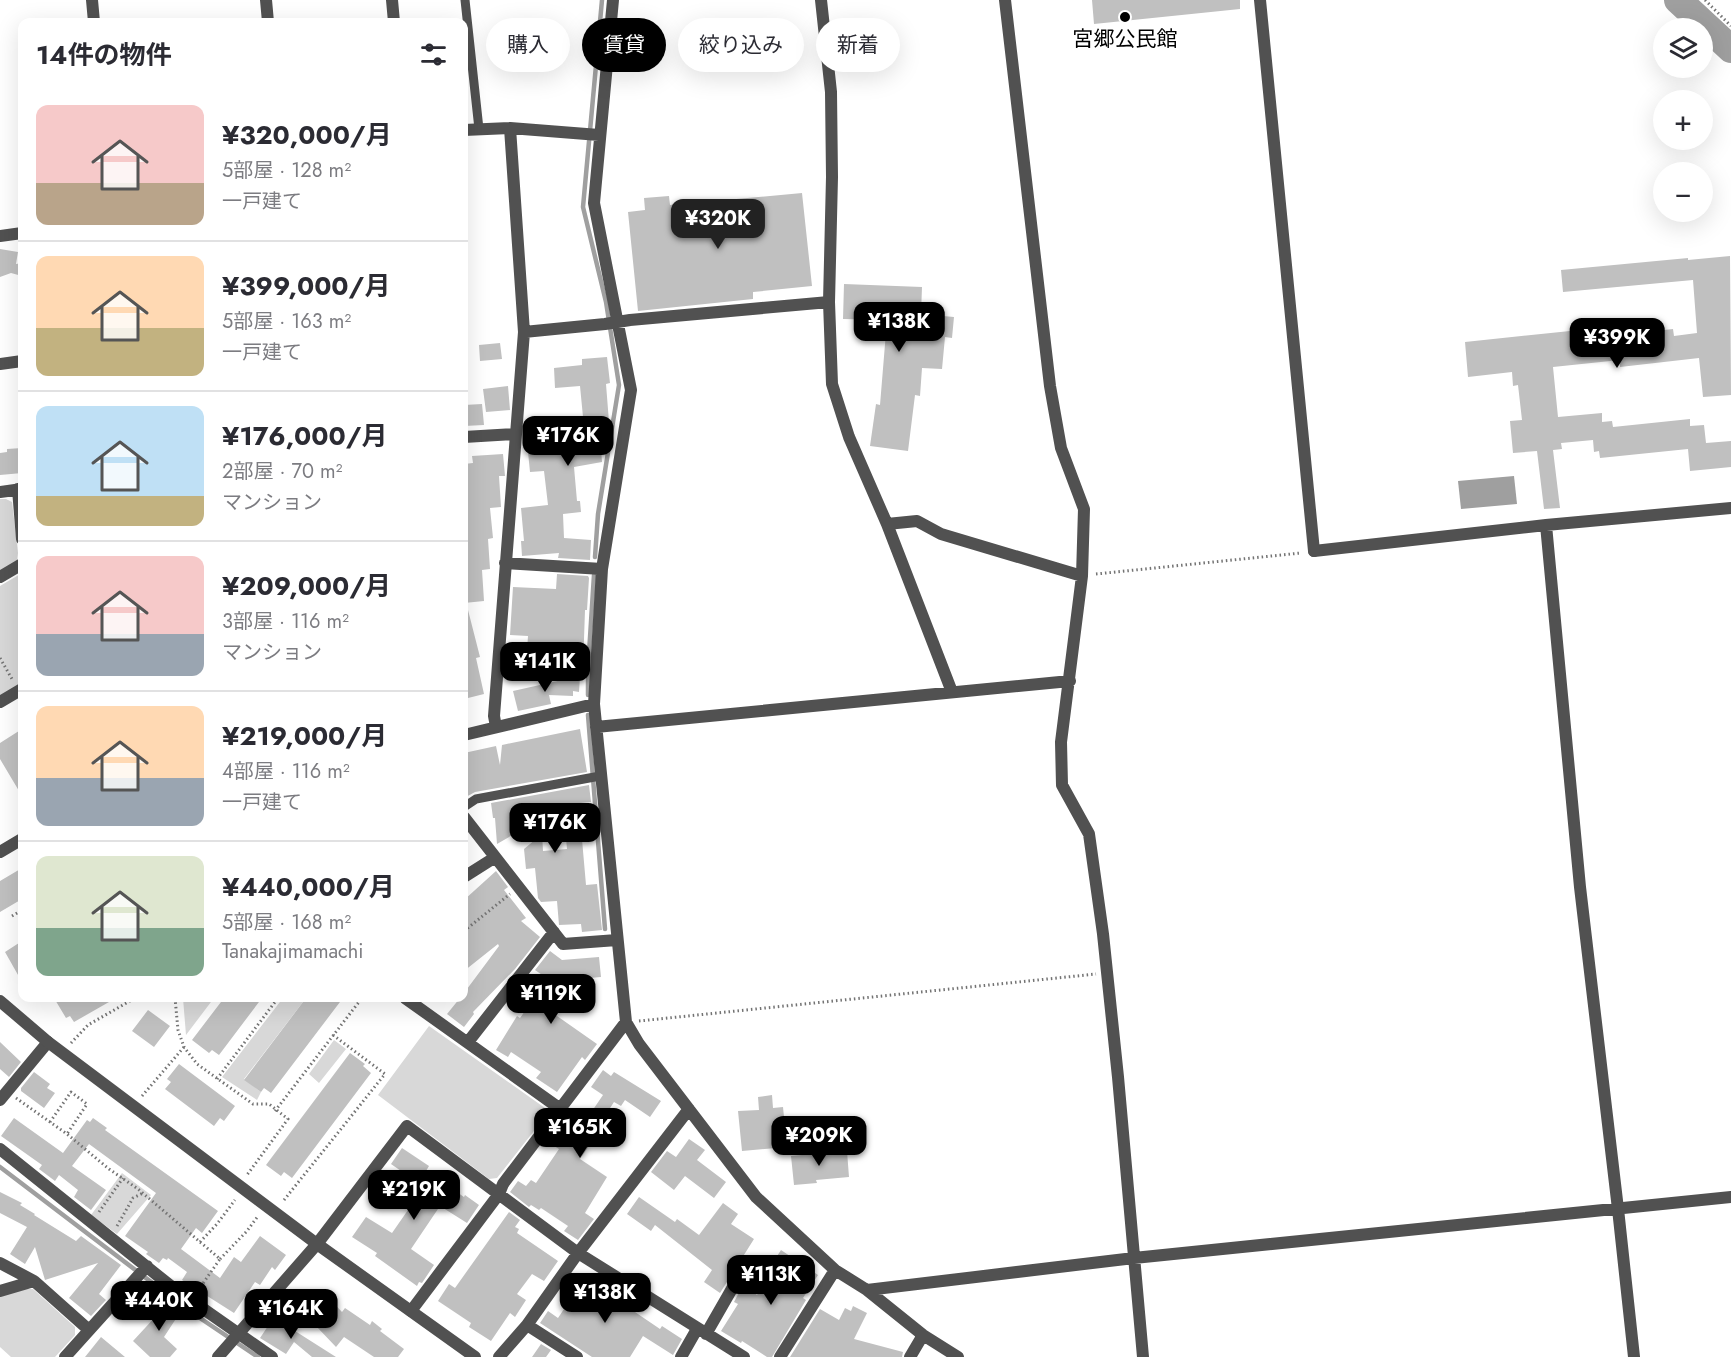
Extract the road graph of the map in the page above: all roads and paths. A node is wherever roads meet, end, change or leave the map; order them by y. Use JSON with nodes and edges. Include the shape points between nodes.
{"nodes":[{"id":1,"x":92,"y":0,"type":"edge"},
{"id":2,"x":266,"y":0,"type":"edge"},
{"id":3,"x":392,"y":0,"type":"edge"},
{"id":4,"x":465,"y":0,"type":"edge"},
{"id":5,"x":613,"y":0,"type":"edge"},
{"id":6,"x":821,"y":0,"type":"edge"},
{"id":7,"x":1005,"y":0,"type":"edge"},
{"id":8,"x":1260,"y":0,"type":"edge"},
{"id":9,"x":1705,"y":0,"type":"edge"},
{"id":10,"x":94,"y":18,"type":"edge"},
{"id":11,"x":267,"y":18,"type":"edge"},
{"id":12,"x":394,"y":18,"type":"edge"},
{"id":13,"x":467,"y":18,"type":"edge"},
{"id":14,"x":1731,"y":26,"type":"edge"},
{"id":15,"x":468,"y":28,"type":"edge"},
{"id":16,"x":510,"y":128,"type":"junction"},
{"id":17,"x":479,"y":129,"type":"junction"},
{"id":18,"x":468,"y":130,"type":"edge"},
{"id":19,"x":599,"y":135,"type":"junction"},
{"id":20,"x":18,"y":234,"type":"edge"},
{"id":21,"x":0,"y":236,"type":"edge"},
{"id":22,"x":829,"y":302,"type":"junction"},
{"id":23,"x":618,"y":322,"type":"junction"},
{"id":24,"x":524,"y":332,"type":"junction"},
{"id":25,"x":18,"y":362,"type":"edge"},
{"id":26,"x":0,"y":364,"type":"edge"},
{"id":27,"x":515,"y":434,"type":"junction"},
{"id":28,"x":468,"y":437,"type":"edge"},
{"id":29,"x":18,"y":489,"type":"edge"},
{"id":30,"x":0,"y":492,"type":"edge"},
{"id":31,"x":1731,"y":508,"type":"edge"},
{"id":32,"x":887,"y":524,"type":"junction"},
{"id":33,"x":1546,"y":525,"type":"junction"},
{"id":34,"x":1314,"y":551,"type":"junction"},
{"id":35,"x":505,"y":563,"type":"junction"},
{"id":36,"x":18,"y":566,"type":"edge"},
{"id":37,"x":602,"y":569,"type":"junction"},
{"id":38,"x":1082,"y":576,"type":"junction"},
{"id":39,"x":0,"y":577,"type":"edge"},
{"id":40,"x":0,"y":658,"type":"edge"},
{"id":41,"x":1070,"y":681,"type":"junction"},
{"id":42,"x":18,"y":685,"type":"edge"},
{"id":43,"x":18,"y":692,"type":"edge"},
{"id":44,"x":952,"y":692,"type":"junction"},
{"id":45,"x":0,"y":702,"type":"edge"},
{"id":46,"x":594,"y":704,"type":"junction"},
{"id":47,"x":496,"y":727,"type":"junction"},
{"id":48,"x":596,"y":727,"type":"junction"},
{"id":49,"x":468,"y":734,"type":"edge"},
{"id":50,"x":600,"y":776,"type":"junction"},
{"id":51,"x":468,"y":805,"type":"edge"},
{"id":52,"x":468,"y":822,"type":"edge"},
{"id":53,"x":18,"y":841,"type":"edge"},
{"id":54,"x":0,"y":852,"type":"edge"},
{"id":55,"x":494,"y":858,"type":"junction"},
{"id":56,"x":468,"y":874,"type":"edge"},
{"id":57,"x":518,"y":888,"type":"junction"},
{"id":58,"x":18,"y":912,"type":"edge"},
{"id":59,"x":12,"y":916,"type":"dead end"},
{"id":60,"x":468,"y":928,"type":"edge"},
{"id":61,"x":554,"y":932,"type":"junction"},
{"id":62,"x":617,"y":940,"type":"junction"},
{"id":63,"x":1107,"y":973,"type":"junction"},
{"id":64,"x":0,"y":1001,"type":"edge"},
{"id":65,"x":128,"y":1002,"type":"edge"},
{"id":66,"x":175,"y":1002,"type":"edge"},
{"id":67,"x":275,"y":1002,"type":"edge"},
{"id":68,"x":359,"y":1002,"type":"edge"},
{"id":69,"x":411,"y":1002,"type":"edge"},
{"id":70,"x":626,"y":1022,"type":"junction"},
{"id":71,"x":333,"y":1035,"type":"junction"},
{"id":72,"x":468,"y":1041,"type":"junction"},
{"id":73,"x":48,"y":1042,"type":"junction"},
{"id":74,"x":71,"y":1043,"type":"dead end"},
{"id":75,"x":184,"y":1047,"type":"junction"},
{"id":76,"x":217,"y":1079,"type":"junction"},
{"id":77,"x":4,"y":1096,"type":"edge"},
{"id":78,"x":142,"y":1096,"type":"dead end"},
{"id":79,"x":559,"y":1108,"type":"junction"},
{"id":80,"x":689,"y":1109,"type":"junction"},
{"id":81,"x":275,"y":1111,"type":"junction"},
{"id":82,"x":50,"y":1122,"type":"junction"},
{"id":83,"x":67,"y":1134,"type":"junction"},
{"id":84,"x":0,"y":1149,"type":"edge"},
{"id":85,"x":247,"y":1175,"type":"dead end"},
{"id":86,"x":123,"y":1178,"type":"junction"},
{"id":87,"x":243,"y":1188,"type":"junction"},
{"id":88,"x":142,"y":1192,"type":"junction"},
{"id":89,"x":499,"y":1194,"type":"junction"},
{"id":90,"x":1731,"y":1197,"type":"edge"},
{"id":91,"x":284,"y":1200,"type":"dead end"},
{"id":92,"x":265,"y":1205,"type":"junction"},
{"id":93,"x":1618,"y":1209,"type":"junction"},
{"id":94,"x":99,"y":1219,"type":"dead end"},
{"id":95,"x":115,"y":1230,"type":"dead end"},
{"id":96,"x":200,"y":1242,"type":"junction"},
{"id":97,"x":316,"y":1244,"type":"junction"},
{"id":98,"x":578,"y":1253,"type":"junction"},
{"id":99,"x":1134,"y":1258,"type":"junction"},
{"id":100,"x":220,"y":1259,"type":"junction"},
{"id":101,"x":0,"y":1263,"type":"edge"},
{"id":102,"x":147,"y":1266,"type":"junction"},
{"id":103,"x":745,"y":1266,"type":"dead end"},
{"id":104,"x":835,"y":1270,"type":"junction"},
{"id":105,"x":34,"y":1281,"type":"junction"},
{"id":106,"x":867,"y":1290,"type":"junction"},
{"id":107,"x":0,"y":1291,"type":"edge"},
{"id":108,"x":191,"y":1300,"type":"junction"},
{"id":109,"x":411,"y":1311,"type":"junction"},
{"id":110,"x":527,"y":1324,"type":"junction"},
{"id":111,"x":89,"y":1330,"type":"junction"},
{"id":112,"x":701,"y":1331,"type":"junction"},
{"id":113,"x":239,"y":1335,"type":"junction"},
{"id":114,"x":923,"y":1335,"type":"junction"},
{"id":115,"x":66,"y":1357,"type":"edge"},
{"id":116,"x":219,"y":1357,"type":"edge"},
{"id":117,"x":272,"y":1357,"type":"edge"},
{"id":118,"x":475,"y":1357,"type":"edge"},
{"id":119,"x":500,"y":1357,"type":"edge"},
{"id":120,"x":577,"y":1357,"type":"edge"},
{"id":121,"x":681,"y":1357,"type":"edge"},
{"id":122,"x":744,"y":1357,"type":"edge"},
{"id":123,"x":780,"y":1357,"type":"edge"},
{"id":124,"x":910,"y":1357,"type":"edge"},
{"id":125,"x":958,"y":1357,"type":"edge"},
{"id":126,"x":1143,"y":1357,"type":"edge"},
{"id":127,"x":1634,"y":1357,"type":"edge"}],
"edges":[{"from":1,"to":10,"type":"street"},
{"from":2,"to":11,"type":"street"},
{"from":3,"to":12,"type":"street"},
{"from":4,"to":13,"type":"lane"},
{"from":5,"to":19,"type":"street"},
{"from":6,"to":22,"type":"street","via":[[831,92]]},
{"from":7,"to":38,"type":"street","via":[[1050,386],[1061,448],[1084,509]]},
{"from":8,"to":34,"type":"street"},
{"from":9,"to":14,"type":"path"},
{"from":15,"to":17,"type":"lane"},
{"from":16,"to":17,"type":"street"},
{"from":16,"to":19,"type":"street"},
{"from":16,"to":24,"type":"street"},
{"from":17,"to":18,"type":"street"},
{"from":19,"to":23,"type":"street","via":[[594,203]]},
{"from":20,"to":21,"type":"street"},
{"from":22,"to":23,"type":"street"},
{"from":22,"to":32,"type":"street","via":[[832,384],[849,437]]},
{"from":23,"to":24,"type":"street"},
{"from":23,"to":37,"type":"street","via":[[631,390]]},
{"from":24,"to":27,"type":"street"},
{"from":25,"to":26,"type":"street"},
{"from":27,"to":28,"type":"street"},
{"from":27,"to":35,"type":"street"},
{"from":29,"to":30,"type":"street"},
{"from":31,"to":33,"type":"street"},
{"from":32,"to":38,"type":"street","via":[[917,521],[941,534]]},
{"from":32,"to":44,"type":"street"},
{"from":33,"to":34,"type":"street"},
{"from":33,"to":93,"type":"street","via":[[1580,887]]},
{"from":34,"to":38,"type":"path"},
{"from":35,"to":37,"type":"street"},
{"from":35,"to":47,"type":"street"},
{"from":36,"to":39,"type":"street"},
{"from":37,"to":46,"type":"street"},
{"from":38,"to":41,"type":"street"},
{"from":40,"to":42,"type":"path"},
{"from":41,"to":44,"type":"street"},
{"from":41,"to":63,"type":"street","via":[[1061,742],[1062,784],[1089,834]]},
{"from":43,"to":45,"type":"street"},
{"from":44,"to":48,"type":"street"},
{"from":46,"to":47,"type":"street"},
{"from":46,"to":48,"type":"street"},
{"from":47,"to":49,"type":"street"},
{"from":48,"to":50,"type":"street"},
{"from":50,"to":51,"type":"lane"},
{"from":50,"to":62,"type":"street"},
{"from":52,"to":55,"type":"street"},
{"from":53,"to":54,"type":"street"},
{"from":55,"to":56,"type":"street"},
{"from":55,"to":57,"type":"street"},
{"from":57,"to":60,"type":"path"},
{"from":57,"to":61,"type":"street"},
{"from":58,"to":59,"type":"path"},
{"from":61,"to":62,"type":"street","via":[[563,944]]},
{"from":61,"to":72,"type":"street"},
{"from":62,"to":70,"type":"street"},
{"from":63,"to":70,"type":"path"},
{"from":63,"to":99,"type":"street"},
{"from":64,"to":73,"type":"street"},
{"from":65,"to":74,"type":"path","via":[[88,1025]]},
{"from":66,"to":75,"type":"path"},
{"from":67,"to":76,"type":"path"},
{"from":68,"to":71,"type":"path"},
{"from":69,"to":72,"type":"street"},
{"from":70,"to":79,"type":"street"},
{"from":70,"to":80,"type":"street"},
{"from":71,"to":81,"type":"path"},
{"from":71,"to":91,"type":"path","via":[[385,1074]]},
{"from":72,"to":79,"type":"street"},
{"from":73,"to":77,"type":"street"},
{"from":73,"to":87,"type":"street"},
{"from":75,"to":76,"type":"path","via":[[197,1064]]},
{"from":75,"to":78,"type":"path"},
{"from":76,"to":81,"type":"path","via":[[253,1104],[269,1104]]},
{"from":77,"to":82,"type":"path"},
{"from":79,"to":89,"type":"street"},
{"from":80,"to":98,"type":"street"},
{"from":80,"to":104,"type":"street","via":[[756,1197]]},
{"from":81,"to":85,"type":"path","via":[[288,1119]]},
{"from":82,"to":83,"type":"path"},
{"from":82,"to":83,"type":"path","via":[[72,1092],[87,1104]]},
{"from":83,"to":86,"type":"path"},
{"from":84,"to":102,"type":"street"},
{"from":86,"to":88,"type":"path"},
{"from":86,"to":94,"type":"path","via":[[100,1211]]},
{"from":87,"to":92,"type":"street"},
{"from":87,"to":96,"type":"path"},
{"from":88,"to":95,"type":"path","via":[[133,1198]]},
{"from":88,"to":96,"type":"path"},
{"from":89,"to":97,"type":"street","via":[[407,1126]]},
{"from":89,"to":98,"type":"street"},
{"from":89,"to":109,"type":"street"},
{"from":90,"to":93,"type":"street"},
{"from":92,"to":97,"type":"street"},
{"from":92,"to":100,"type":"path"},
{"from":93,"to":99,"type":"street"},
{"from":93,"to":127,"type":"street"},
{"from":96,"to":100,"type":"path"},
{"from":97,"to":109,"type":"street"},
{"from":97,"to":113,"type":"street"},
{"from":98,"to":110,"type":"street"},
{"from":98,"to":112,"type":"street"},
{"from":99,"to":106,"type":"street"},
{"from":99,"to":126,"type":"street"},
{"from":100,"to":108,"type":"path"},
{"from":101,"to":105,"type":"street"},
{"from":102,"to":108,"type":"street"},
{"from":102,"to":111,"type":"street"},
{"from":103,"to":112,"type":"street"},
{"from":104,"to":106,"type":"street"},
{"from":104,"to":123,"type":"street"},
{"from":105,"to":107,"type":"street"},
{"from":105,"to":111,"type":"street"},
{"from":106,"to":114,"type":"street"},
{"from":108,"to":113,"type":"street"},
{"from":109,"to":118,"type":"street"},
{"from":110,"to":119,"type":"street"},
{"from":110,"to":120,"type":"street"},
{"from":111,"to":115,"type":"street"},
{"from":112,"to":121,"type":"street"},
{"from":112,"to":122,"type":"street"},
{"from":113,"to":116,"type":"street"},
{"from":113,"to":117,"type":"street"},
{"from":114,"to":124,"type":"street"},
{"from":114,"to":125,"type":"street"}]}
